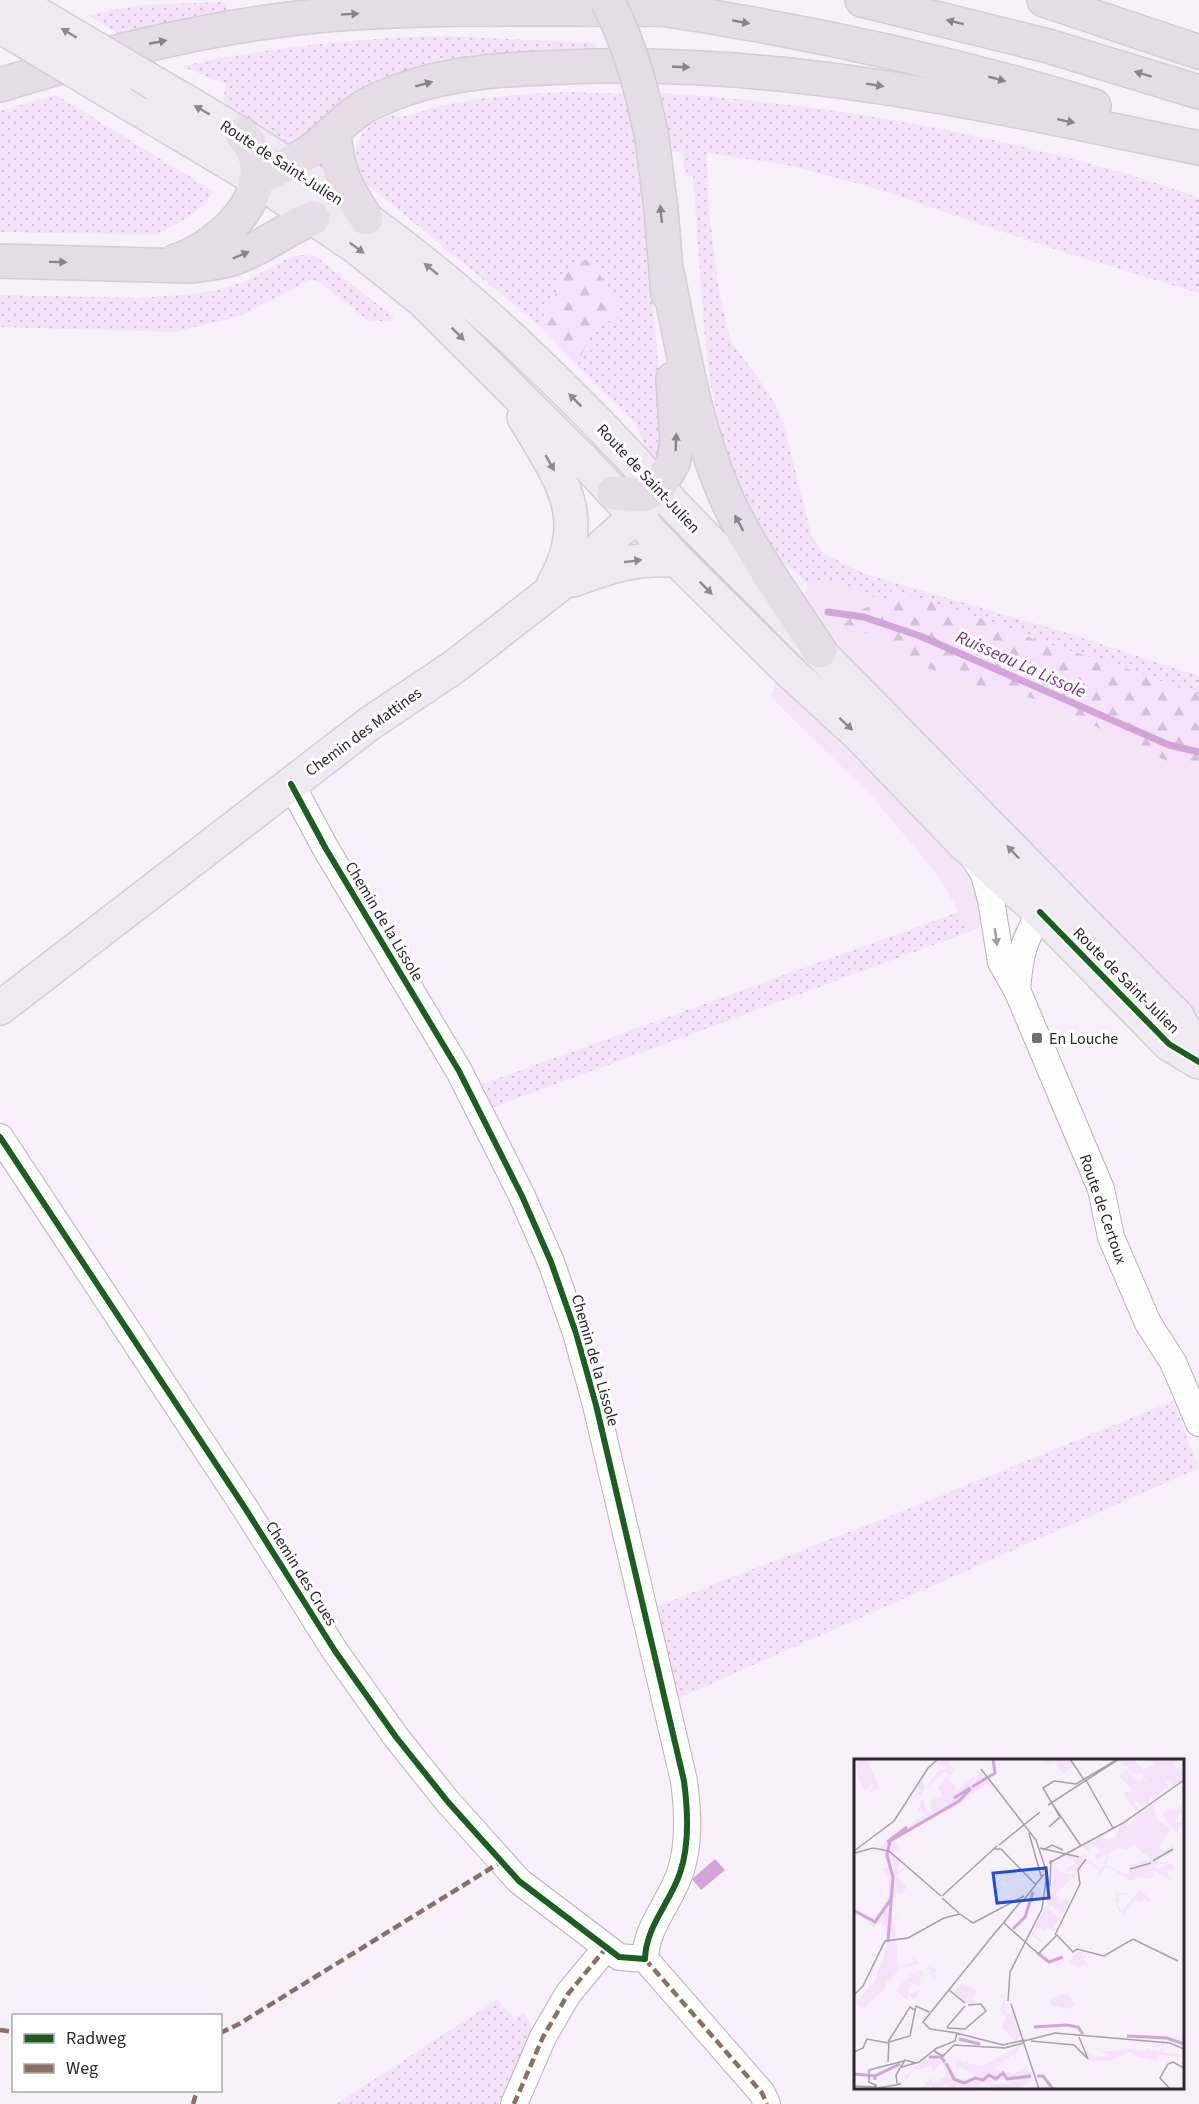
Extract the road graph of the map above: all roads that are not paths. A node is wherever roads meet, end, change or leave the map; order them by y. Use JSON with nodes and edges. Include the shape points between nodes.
{"nodes":[{"id":1,"x":14,"y":0,"type":"edge"},
{"id":2,"x":598,"y":0,"type":"edge"},
{"id":3,"x":608,"y":0,"type":"edge"},
{"id":4,"x":862,"y":0,"type":"edge"},
{"id":5,"x":1044,"y":0,"type":"edge"},
{"id":6,"x":662,"y":9,"type":"junction"},
{"id":7,"x":0,"y":26,"type":"edge"},
{"id":8,"x":1199,"y":52,"type":"edge"},
{"id":9,"x":0,"y":85,"type":"edge"},
{"id":10,"x":1199,"y":92,"type":"edge"},
{"id":11,"x":334,"y":132,"type":"junction"},
{"id":12,"x":242,"y":134,"type":"junction"},
{"id":13,"x":1199,"y":140,"type":"edge"},
{"id":14,"x":1199,"y":148,"type":"edge"},
{"id":15,"x":287,"y":163,"type":"junction"},
{"id":16,"x":256,"y":179,"type":"junction"},
{"id":17,"x":313,"y":218,"type":"junction"},
{"id":18,"x":366,"y":218,"type":"junction"},
{"id":19,"x":0,"y":261,"type":"edge"},
{"id":20,"x":163,"y":264,"type":"junction"},
{"id":21,"x":676,"y":337,"type":"junction"},
{"id":22,"x":500,"y":376,"type":"junction"},
{"id":23,"x":668,"y":499,"type":"junction"},
{"id":24,"x":626,"y":504,"type":"junction"},
{"id":25,"x":677,"y":560,"type":"junction"},
{"id":26,"x":553,"y":590,"type":"junction"},
{"id":27,"x":820,"y":651,"type":"junction"},
{"id":28,"x":291,"y":784,"type":"junction"},
{"id":29,"x":964,"y":844,"type":"junction"},
{"id":30,"x":1047,"y":903,"type":"junction"},
{"id":31,"x":1017,"y":990,"type":"junction"},
{"id":32,"x":0,"y":1008,"type":"edge"},
{"id":33,"x":1199,"y":1056,"type":"edge"},
{"id":34,"x":1199,"y":1062,"type":"edge"},
{"id":35,"x":0,"y":1137,"type":"edge"},
{"id":36,"x":1199,"y":1423,"type":"edge"},
{"id":37,"x":606,"y":1948,"type":"junction"},
{"id":38,"x":645,"y":1959,"type":"junction"},
{"id":39,"x":514,"y":2104,"type":"edge"},
{"id":40,"x":767,"y":2104,"type":"edge"}],
"edges":[{"from":12,"to":1,"type":"main road","name":"Route de Saint-Julien","one_way":true,"bridge":true},
{"from":2,"to":6,"type":"highway"},
{"from":21,"to":3,"type":"highway","one_way":true,"bridge":true,"via":[[646,107],[630,51]]},
{"from":10,"to":4,"type":"highway","one_way":true,"via":[[1047,46]]},
{"from":5,"to":8,"type":"highway"},
{"from":9,"to":6,"type":"highway","one_way":true,"via":[[148,43],[301,18],[426,10]]},
{"from":6,"to":13,"type":"highway","one_way":true,"via":[[833,40],[966,71]]},
{"from":7,"to":16,"type":"main road","name":"Route de Saint-Julien","bridge":true},
{"from":11,"to":14,"type":"highway","one_way":true,"via":[[369,104],[426,83],[503,70],[619,65],[808,76],[906,90]]},
{"from":11,"to":15,"type":"highway"},
{"from":11,"to":18,"type":"highway","via":[[344,183]]},
{"from":12,"to":15,"type":"main road","name":"Route de Saint-Julien"},
{"from":12,"to":16,"type":"highway","via":[[254,149]]},
{"from":15,"to":16,"type":"highway"},
{"from":15,"to":18,"type":"main road","name":"Route de Saint-Julien"},
{"from":16,"to":17,"type":"main road","name":"Route de Saint-Julien"},
{"from":16,"to":20,"type":"highway","via":[[248,206],[222,234],[192,255]]},
{"from":20,"to":17,"type":"highway","one_way":true,"via":[[190,266],[231,260]]},
{"from":17,"to":22,"type":"main road","name":"Route de Saint-Julien","one_way":true,"via":[[399,281]]},
{"from":23,"to":18,"type":"main road","name":"Route de Saint-Julien","one_way":true,"via":[[511,338],[453,286]]},
{"from":19,"to":20,"type":"highway","one_way":true},
{"from":23,"to":21,"type":"highway","one_way":true,"via":[[676,451]]},
{"from":27,"to":21,"type":"highway","one_way":true,"via":[[740,525],[719,478]]},
{"from":22,"to":24,"type":"main road","name":"Route de Saint-Julien"},
{"from":22,"to":26,"type":"main road","one_way":true,"via":[[570,504],[569,549]]},
{"from":23,"to":24,"type":"highway","via":[[643,495]]},
{"from":23,"to":27,"type":"main road","name":"Route de Saint-Julien"},
{"from":24,"to":25,"type":"main road","name":"Route de Saint-Julien"},
{"from":24,"to":26,"type":"main road","name":"Chemin des Mattines"},
{"from":26,"to":25,"type":"main road","one_way":true,"via":[[627,561]]},
{"from":25,"to":29,"type":"main road","name":"Route de Saint-Julien","one_way":true},
{"from":26,"to":28,"type":"main road","name":"Chemin des Mattines","via":[[454,668],[369,724]]},
{"from":30,"to":27,"type":"main road","name":"Route de Saint-Julien","one_way":true},
{"from":28,"to":32,"type":"main road","name":"Chemin des Mattines"},
{"from":28,"to":38,"type":"street","name":"Chemin de la Lissole","via":[[459,1071],[539,1232],[576,1333],[641,1595],[687,1803],[687,1835],[680,1874],[646,1943]]},
{"from":29,"to":30,"type":"main road","name":"Route de Saint-Julien","via":[[1000,874]]},
{"from":29,"to":31,"type":"street","name":"Route de Certoux","one_way":true,"via":[[984,874],[1001,962]]},
{"from":30,"to":31,"type":"street","name":"Route de Certoux","via":[[1024,943]]},
{"from":30,"to":33,"type":"main road","name":"Route de Saint-Julien","via":[[1177,1016]]},
{"from":30,"to":34,"type":"main road","name":"Route de Saint-Julien","via":[[1169,1044]]},
{"from":31,"to":36,"type":"street","name":"Route de Certoux","via":[[1101,1189],[1111,1237],[1148,1323],[1173,1362]]},
{"from":35,"to":37,"type":"street","name":"Chemin des Crues","via":[[335,1651],[396,1737],[519,1881]]},
{"from":37,"to":38,"type":"street","name":"Chemin des Crues","via":[[619,1957]]},
{"from":37,"to":39,"type":"street","via":[[568,1994],[543,2037]]},
{"from":38,"to":40,"type":"street"}]}
